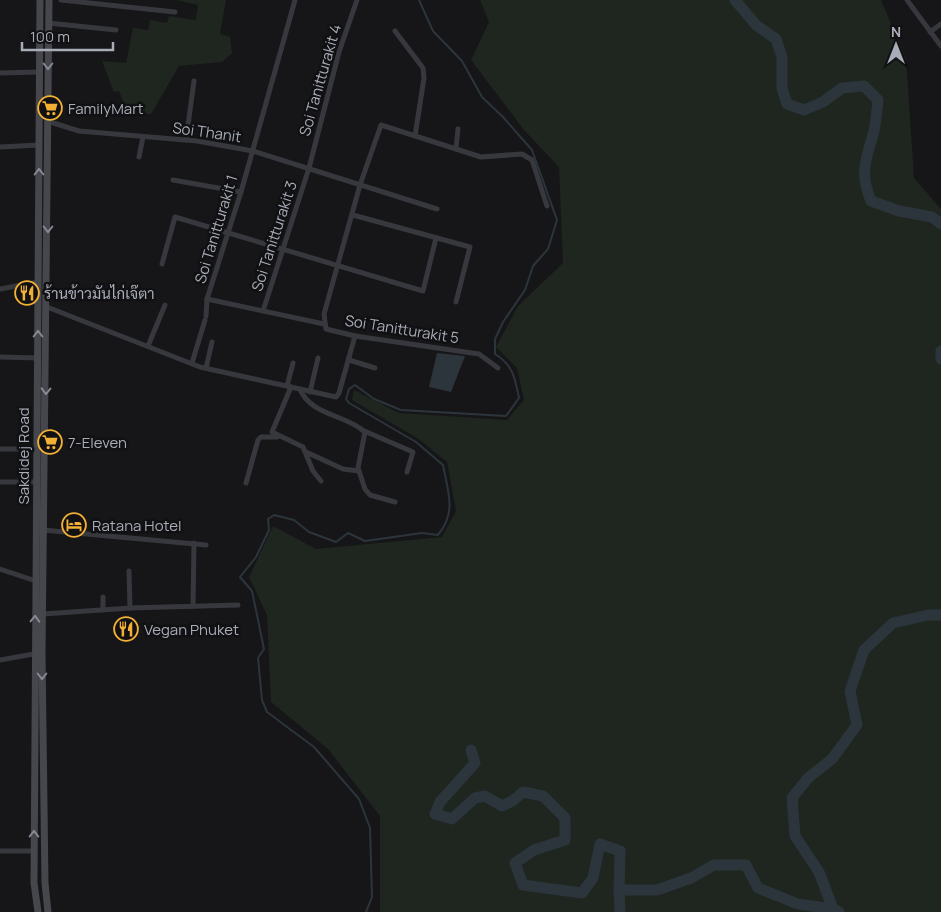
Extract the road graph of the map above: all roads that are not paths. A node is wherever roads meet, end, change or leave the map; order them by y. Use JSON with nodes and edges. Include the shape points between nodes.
{"nodes":[{"id":1,"x":40,"y":0,"type":"edge"},
{"id":2,"x":49,"y":0,"type":"edge"},
{"id":3,"x":61,"y":0,"type":"edge"},
{"id":4,"x":295,"y":0,"type":"edge"},
{"id":5,"x":357,"y":0,"type":"edge"},
{"id":6,"x":907,"y":0,"type":"edge"},
{"id":7,"x":176,"y":12,"type":"dead end"},
{"id":8,"x":48,"y":23,"type":"junction"},
{"id":9,"x":941,"y":24,"type":"edge"},
{"id":10,"x":116,"y":30,"type":"dead end"},
{"id":11,"x":396,"y":31,"type":"dead end"},
{"id":12,"x":930,"y":32,"type":"junction"},
{"id":13,"x":941,"y":46,"type":"edge"},
{"id":14,"x":38,"y":72,"type":"junction"},
{"id":15,"x":0,"y":73,"type":"edge"},
{"id":16,"x":194,"y":81,"type":"dead end"},
{"id":17,"x":47,"y":121,"type":"junction"},
{"id":18,"x":458,"y":128,"type":"dead end"},
{"id":19,"x":415,"y":136,"type":"junction"},
{"id":20,"x":143,"y":137,"type":"junction"},
{"id":21,"x":186,"y":140,"type":"junction"},
{"id":22,"x":39,"y":145,"type":"junction"},
{"id":23,"x":0,"y":147,"type":"edge"},
{"id":24,"x":456,"y":148,"type":"junction"},
{"id":25,"x":253,"y":150,"type":"junction"},
{"id":26,"x":139,"y":157,"type":"dead end"},
{"id":27,"x":308,"y":168,"type":"junction"},
{"id":28,"x":173,"y":180,"type":"dead end"},
{"id":29,"x":360,"y":185,"type":"junction"},
{"id":30,"x":241,"y":192,"type":"junction"},
{"id":31,"x":547,"y":206,"type":"dead end"},
{"id":32,"x":437,"y":209,"type":"dead end"},
{"id":33,"x":353,"y":214,"type":"junction"},
{"id":34,"x":228,"y":232,"type":"junction"},
{"id":35,"x":436,"y":238,"type":"junction"},
{"id":36,"x":282,"y":249,"type":"junction"},
{"id":37,"x":162,"y":264,"type":"dead end"},
{"id":38,"x":338,"y":266,"type":"junction"},
{"id":39,"x":38,"y":282,"type":"junction"},
{"id":40,"x":0,"y":288,"type":"edge"},
{"id":41,"x":207,"y":299,"type":"junction"},
{"id":42,"x":456,"y":302,"type":"dead end"},
{"id":43,"x":165,"y":305,"type":"dead end"},
{"id":44,"x":47,"y":307,"type":"junction"},
{"id":45,"x":263,"y":311,"type":"junction"},
{"id":46,"x":324,"y":324,"type":"junction"},
{"id":47,"x":355,"y":336,"type":"junction"},
{"id":48,"x":212,"y":342,"type":"dead end"},
{"id":49,"x":148,"y":346,"type":"junction"},
{"id":50,"x":0,"y":357,"type":"edge"},
{"id":51,"x":349,"y":357,"type":"junction"},
{"id":52,"x":38,"y":358,"type":"junction"},
{"id":53,"x":318,"y":358,"type":"dead end"},
{"id":54,"x":192,"y":363,"type":"junction"},
{"id":55,"x":294,"y":363,"type":"dead end"},
{"id":56,"x":206,"y":368,"type":"junction"},
{"id":57,"x":375,"y":368,"type":"dead end"},
{"id":58,"x":498,"y":368,"type":"dead end"},
{"id":59,"x":289,"y":387,"type":"junction"},
{"id":60,"x":300,"y":390,"type":"junction"},
{"id":61,"x":310,"y":392,"type":"junction"},
{"id":62,"x":362,"y":430,"type":"junction"},
{"id":63,"x":279,"y":437,"type":"junction"},
{"id":64,"x":0,"y":449,"type":"edge"},
{"id":65,"x":37,"y":449,"type":"junction"},
{"id":66,"x":306,"y":452,"type":"junction"},
{"id":67,"x":359,"y":472,"type":"junction"},
{"id":68,"x":407,"y":472,"type":"dead end"},
{"id":69,"x":321,"y":480,"type":"dead end"},
{"id":70,"x":0,"y":482,"type":"edge"},
{"id":71,"x":37,"y":482,"type":"junction"},
{"id":72,"x":246,"y":483,"type":"dead end"},
{"id":73,"x":395,"y":502,"type":"dead end"},
{"id":74,"x":43,"y":530,"type":"junction"},
{"id":75,"x":194,"y":543,"type":"junction"},
{"id":76,"x":206,"y":545,"type":"dead end"},
{"id":77,"x":40,"y":558,"type":"junction"},
{"id":78,"x":0,"y":569,"type":"edge"},
{"id":79,"x":129,"y":571,"type":"dead end"},
{"id":80,"x":36,"y":582,"type":"junction"},
{"id":81,"x":103,"y":596,"type":"dead end"},
{"id":82,"x":238,"y":605,"type":"dead end"},
{"id":83,"x":193,"y":606,"type":"junction"},
{"id":84,"x":130,"y":608,"type":"junction"},
{"id":85,"x":103,"y":610,"type":"junction"},
{"id":86,"x":43,"y":614,"type":"junction"},
{"id":87,"x":34,"y":653,"type":"junction"},
{"id":88,"x":42,"y":654,"type":"junction"},
{"id":89,"x":0,"y":660,"type":"edge"},
{"id":90,"x":0,"y":851,"type":"edge"},
{"id":91,"x":34,"y":851,"type":"junction"},
{"id":92,"x":38,"y":912,"type":"edge"},
{"id":93,"x":48,"y":912,"type":"edge"}],
"edges":[{"from":1,"to":14,"type":"main road","name":"Sakdidej Road"},
{"from":2,"to":8,"type":"main road","name":"Sakdidej Road"},
{"from":3,"to":7,"type":"street"},
{"from":4,"to":25,"type":"street","name":"Soi Tanitturakit 1"},
{"from":5,"to":27,"type":"street","name":"Soi Tanitturakit 4"},
{"from":6,"to":12,"type":"street"},
{"from":8,"to":10,"type":"street"},
{"from":8,"to":17,"type":"main road","name":"Sakdidej Road","one_way":true},
{"from":9,"to":12,"type":"street"},
{"from":11,"to":19,"type":"street","via":[[423,68]]},
{"from":12,"to":13,"type":"street"},
{"from":14,"to":15,"type":"street"},
{"from":14,"to":22,"type":"main road","name":"Sakdidej Road"},
{"from":16,"to":21,"type":"street"},
{"from":17,"to":20,"type":"street","name":"Soi Thanit","via":[[80,132]]},
{"from":17,"to":44,"type":"main road","name":"Sakdidej Road","one_way":true},
{"from":18,"to":24,"type":"street"},
{"from":19,"to":24,"type":"street"},
{"from":19,"to":29,"type":"street","name":"Soi Tanitturakit 5","via":[[381,124]]},
{"from":20,"to":21,"type":"street","name":"Soi Thanit"},
{"from":20,"to":26,"type":"street"},
{"from":21,"to":25,"type":"street","name":"Soi Thanit"},
{"from":22,"to":23,"type":"street"},
{"from":39,"to":22,"type":"main road","name":"Sakdidej Road","one_way":true},
{"from":24,"to":31,"type":"street","via":[[481,157],[528,156]]},
{"from":25,"to":27,"type":"street","name":"Soi Thanit"},
{"from":25,"to":30,"type":"street","name":"Soi Tanitturakit 1"},
{"from":27,"to":29,"type":"street","name":"Soi Thanit"},
{"from":27,"to":36,"type":"street","name":"Soi Tanitturakit 3"},
{"from":28,"to":30,"type":"street"},
{"from":29,"to":32,"type":"street","name":"Soi Thanit"},
{"from":29,"to":33,"type":"street","name":"Soi Tanitturakit 5"},
{"from":30,"to":34,"type":"street","name":"Soi Tanitturakit 1"},
{"from":33,"to":35,"type":"street"},
{"from":33,"to":38,"type":"street","name":"Soi Tanitturakit 5"},
{"from":34,"to":36,"type":"street"},
{"from":34,"to":37,"type":"street","via":[[175,217]]},
{"from":34,"to":41,"type":"street","name":"Soi Tanitturakit 1"},
{"from":35,"to":38,"type":"street","via":[[423,291]]},
{"from":35,"to":42,"type":"street","via":[[470,247]]},
{"from":36,"to":38,"type":"street"},
{"from":36,"to":45,"type":"street","name":"Soi Tanitturakit 3"},
{"from":38,"to":46,"type":"street","name":"Soi Tanitturakit 5"},
{"from":39,"to":40,"type":"street"},
{"from":52,"to":39,"type":"main road","name":"Sakdidej Road","one_way":true},
{"from":41,"to":45,"type":"street"},
{"from":41,"to":54,"type":"street","name":"Soi Tanitturakit 1"},
{"from":43,"to":49,"type":"street"},
{"from":44,"to":49,"type":"street"},
{"from":44,"to":74,"type":"main road","name":"Sakdidej Road","one_way":true},
{"from":45,"to":46,"type":"street"},
{"from":46,"to":47,"type":"street","name":"Soi Tanitturakit 5","via":[[326,329]]},
{"from":47,"to":51,"type":"street"},
{"from":47,"to":58,"type":"street","name":"Soi Tanitturakit 5","via":[[479,354]]},
{"from":48,"to":56,"type":"street"},
{"from":49,"to":54,"type":"street"},
{"from":50,"to":52,"type":"street"},
{"from":51,"to":57,"type":"street","via":[[356,364]]},
{"from":51,"to":61,"type":"street","via":[[336,397]]},
{"from":52,"to":65,"type":"main road","name":"Sakdidej Road"},
{"from":53,"to":61,"type":"street"},
{"from":54,"to":56,"type":"street"},
{"from":55,"to":59,"type":"street"},
{"from":56,"to":59,"type":"street"},
{"from":59,"to":60,"type":"street"},
{"from":59,"to":63,"type":"street","via":[[272,430]]},
{"from":60,"to":61,"type":"street"},
{"from":60,"to":62,"type":"street","via":[[325,412],[352,422]]},
{"from":62,"to":67,"type":"street","via":[[365,435]]},
{"from":62,"to":68,"type":"street","via":[[413,452]]},
{"from":63,"to":66,"type":"street","via":[[303,447]]},
{"from":63,"to":72,"type":"street","via":[[259,438]]},
{"from":64,"to":65,"type":"street"},
{"from":65,"to":71,"type":"main road","name":"Sakdidej Road"},
{"from":66,"to":67,"type":"street","via":[[343,469]]},
{"from":66,"to":69,"type":"street","via":[[313,471]]},
{"from":67,"to":73,"type":"street","via":[[370,495]]},
{"from":70,"to":71,"type":"street"},
{"from":71,"to":77,"type":"main road","name":"Sakdidej Road"},
{"from":74,"to":75,"type":"street"},
{"from":74,"to":77,"type":"main road","name":"Sakdidej Road"},
{"from":75,"to":76,"type":"street"},
{"from":75,"to":83,"type":"street"},
{"from":77,"to":80,"type":"main road","name":"Sakdidej Road"},
{"from":77,"to":86,"type":"main road","name":"Sakdidej Road"},
{"from":78,"to":80,"type":"street"},
{"from":79,"to":84,"type":"street"},
{"from":87,"to":80,"type":"main road","name":"Sakdidej Road","one_way":true},
{"from":81,"to":85,"type":"street"},
{"from":82,"to":83,"type":"street"},
{"from":83,"to":84,"type":"street"},
{"from":84,"to":85,"type":"street"},
{"from":85,"to":86,"type":"street"},
{"from":86,"to":88,"type":"main road","name":"Sakdidej Road"},
{"from":87,"to":88,"type":"street"},
{"from":87,"to":89,"type":"street"},
{"from":91,"to":87,"type":"main road","name":"Sakdidej Road","one_way":true},
{"from":88,"to":93,"type":"main road","name":"Sakdidej Road","one_way":true},
{"from":90,"to":91,"type":"street"},
{"from":91,"to":92,"type":"main road","name":"Sakdidej Road"}]}
